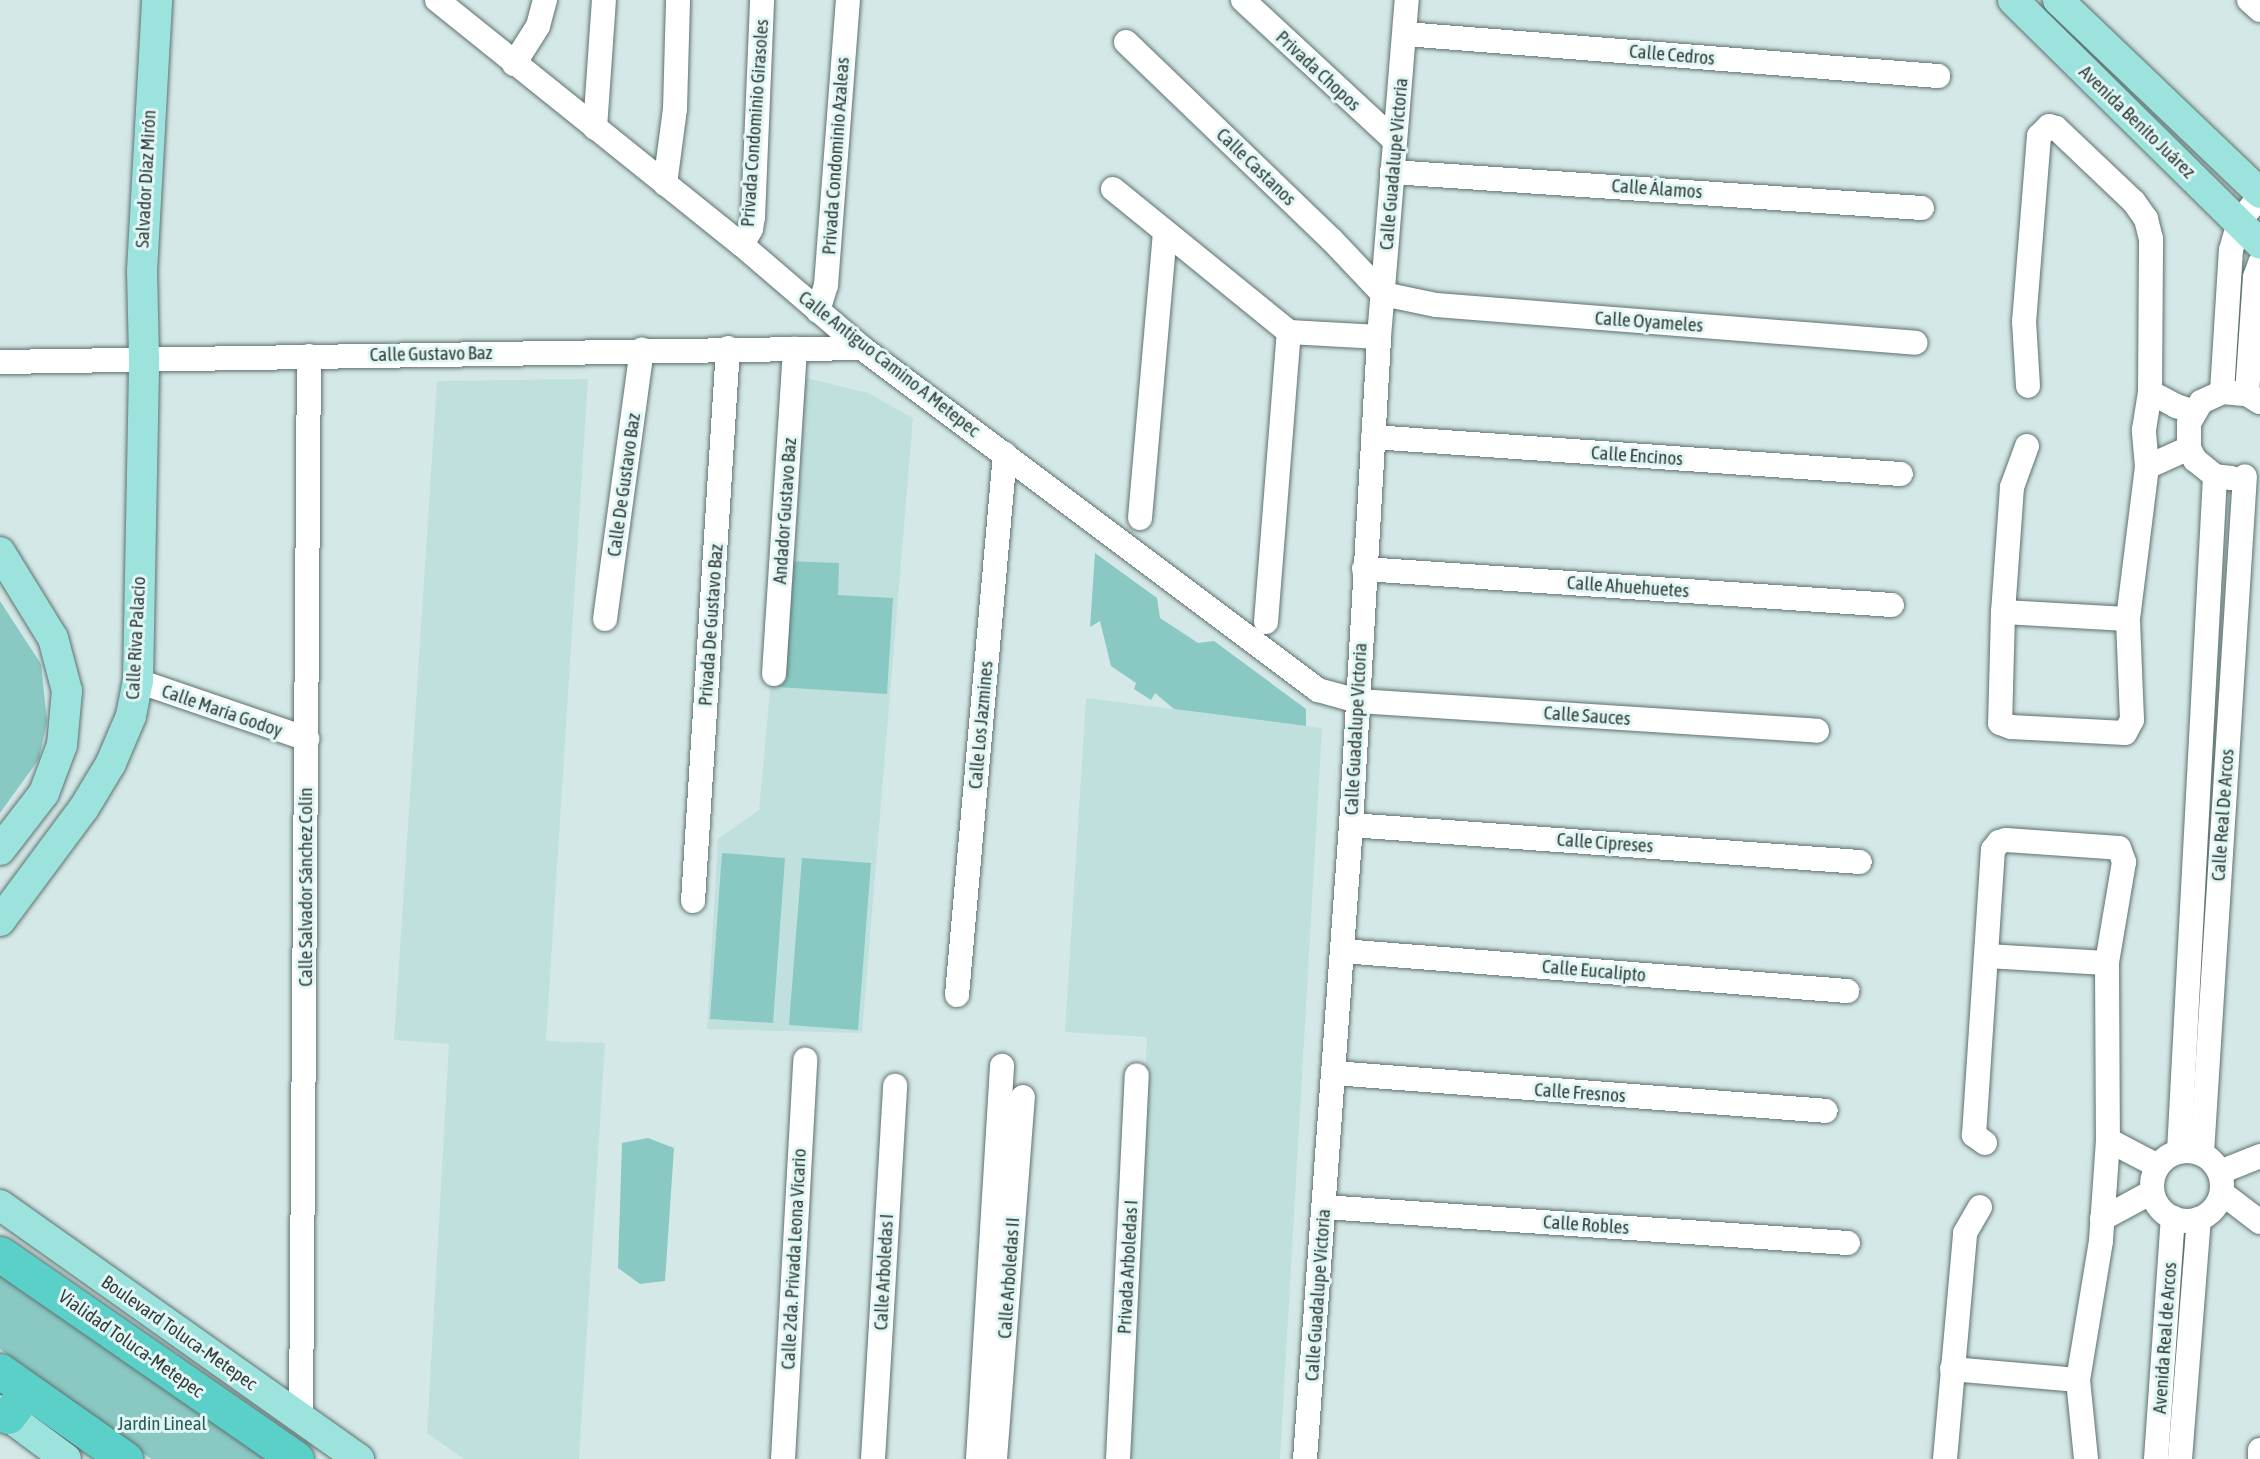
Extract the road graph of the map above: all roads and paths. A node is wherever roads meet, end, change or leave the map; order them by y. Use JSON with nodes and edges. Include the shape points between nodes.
{"nodes":[{"id":1,"x":157,"y":0,"type":"edge"},
{"id":2,"x":437,"y":0,"type":"edge"},
{"id":3,"x":545,"y":0,"type":"edge"},
{"id":4,"x":604,"y":0,"type":"edge"},
{"id":5,"x":678,"y":0,"type":"edge"},
{"id":6,"x":762,"y":0,"type":"edge"},
{"id":7,"x":848,"y":0,"type":"edge"},
{"id":8,"x":1242,"y":0,"type":"edge"},
{"id":9,"x":1407,"y":0,"type":"edge"},
{"id":10,"x":2013,"y":0,"type":"edge"},
{"id":11,"x":2058,"y":0,"type":"edge"},
{"id":12,"x":2249,"y":0,"type":"edge"},
{"id":13,"x":2260,"y":10,"type":"edge"},
{"id":14,"x":1405,"y":34,"type":"junction"},
{"id":15,"x":1126,"y":42,"type":"dead end"},
{"id":16,"x":514,"y":64,"type":"junction"},
{"id":17,"x":1938,"y":76,"type":"dead end"},
{"id":18,"x":595,"y":128,"type":"junction"},
{"id":19,"x":1394,"y":140,"type":"junction"},
{"id":20,"x":1392,"y":172,"type":"junction"},
{"id":21,"x":665,"y":184,"type":"junction"},
{"id":22,"x":1113,"y":189,"type":"dead end"},
{"id":23,"x":2260,"y":195,"type":"edge"},
{"id":24,"x":1922,"y":208,"type":"dead end"},
{"id":25,"x":2239,"y":222,"type":"junction"},
{"id":26,"x":1165,"y":234,"type":"junction"},
{"id":27,"x":2260,"y":244,"type":"edge"},
{"id":28,"x":742,"y":245,"type":"junction"},
{"id":29,"x":2260,"y":263,"type":"edge"},
{"id":30,"x":1383,"y":294,"type":"junction"},
{"id":31,"x":818,"y":311,"type":"junction"},
{"id":32,"x":1289,"y":332,"type":"junction"},
{"id":33,"x":1379,"y":337,"type":"junction"},
{"id":34,"x":1915,"y":343,"type":"dead end"},
{"id":35,"x":728,"y":348,"type":"junction"},
{"id":36,"x":862,"y":348,"type":"junction"},
{"id":37,"x":795,"y":349,"type":"junction"},
{"id":38,"x":642,"y":350,"type":"junction"},
{"id":39,"x":309,"y":356,"type":"junction"},
{"id":40,"x":144,"y":358,"type":"junction"},
{"id":41,"x":0,"y":362,"type":"edge"},
{"id":42,"x":2028,"y":386,"type":"dead end"},
{"id":43,"x":2150,"y":392,"type":"junction"},
{"id":44,"x":2243,"y":396,"type":"edge"},
{"id":45,"x":2194,"y":412,"type":"junction"},
{"id":46,"x":1373,"y":437,"type":"junction"},
{"id":47,"x":2027,"y":446,"type":"dead end"},
{"id":48,"x":2189,"y":448,"type":"junction"},
{"id":49,"x":1005,"y":454,"type":"junction"},
{"id":50,"x":2147,"y":467,"type":"junction"},
{"id":51,"x":2256,"y":470,"type":"edge"},
{"id":52,"x":1901,"y":474,"type":"dead end"},
{"id":53,"x":2215,"y":476,"type":"junction"},
{"id":54,"x":1140,"y":518,"type":"dead end"},
{"id":55,"x":0,"y":552,"type":"edge"},
{"id":56,"x":1364,"y":569,"type":"junction"},
{"id":57,"x":1892,"y":605,"type":"dead end"},
{"id":58,"x":2003,"y":612,"type":"junction"},
{"id":59,"x":605,"y":619,"type":"dead end"},
{"id":60,"x":2128,"y":619,"type":"junction"},
{"id":61,"x":1266,"y":622,"type":"dead end"},
{"id":62,"x":774,"y":674,"type":"dead end"},
{"id":63,"x":138,"y":681,"type":"junction"},
{"id":64,"x":1358,"y":701,"type":"junction"},
{"id":65,"x":1817,"y":731,"type":"dead end"},
{"id":66,"x":307,"y":739,"type":"junction"},
{"id":67,"x":1351,"y":825,"type":"junction"},
{"id":68,"x":0,"y":850,"type":"edge"},
{"id":69,"x":1860,"y":862,"type":"dead end"},
{"id":70,"x":693,"y":901,"type":"dead end"},
{"id":71,"x":0,"y":921,"type":"edge"},
{"id":72,"x":1342,"y":951,"type":"junction"},
{"id":73,"x":1986,"y":956,"type":"junction"},
{"id":74,"x":2107,"y":963,"type":"junction"},
{"id":75,"x":1847,"y":991,"type":"dead end"},
{"id":76,"x":957,"y":995,"type":"dead end"},
{"id":77,"x":805,"y":1060,"type":"dead end"},
{"id":78,"x":1002,"y":1066,"type":"dead end"},
{"id":79,"x":1334,"y":1073,"type":"junction"},
{"id":80,"x":1138,"y":1075,"type":"dead end"},
{"id":81,"x":895,"y":1086,"type":"dead end"},
{"id":82,"x":1023,"y":1097,"type":"dead end"},
{"id":83,"x":1826,"y":1111,"type":"dead end"},
{"id":84,"x":2108,"y":1140,"type":"junction"},
{"id":85,"x":1985,"y":1143,"type":"dead end"},
{"id":86,"x":2190,"y":1153,"type":"junction"},
{"id":87,"x":2260,"y":1156,"type":"edge"},
{"id":88,"x":2158,"y":1166,"type":"junction"},
{"id":89,"x":2221,"y":1183,"type":"junction"},
{"id":90,"x":2152,"y":1192,"type":"junction"},
{"id":91,"x":0,"y":1205,"type":"edge"},
{"id":92,"x":1980,"y":1206,"type":"dead end"},
{"id":93,"x":1324,"y":1207,"type":"junction"},
{"id":94,"x":2173,"y":1218,"type":"junction"},
{"id":95,"x":2102,"y":1219,"type":"junction"},
{"id":96,"x":2199,"y":1219,"type":"junction"},
{"id":97,"x":2260,"y":1222,"type":"edge"},
{"id":98,"x":1848,"y":1243,"type":"dead end"},
{"id":99,"x":0,"y":1254,"type":"edge"},
{"id":100,"x":1952,"y":1369,"type":"junction"},
{"id":101,"x":2078,"y":1380,"type":"junction"},
{"id":102,"x":9,"y":1397,"type":"edge"},
{"id":103,"x":301,"y":1417,"type":"junction"},
{"id":104,"x":39,"y":1448,"type":"edge"},
{"id":105,"x":2260,"y":1450,"type":"edge"},
{"id":106,"x":117,"y":1457,"type":"edge"},
{"id":107,"x":66,"y":1459,"type":"edge"},
{"id":108,"x":296,"y":1459,"type":"edge"},
{"id":109,"x":359,"y":1459,"type":"edge"},
{"id":110,"x":783,"y":1459,"type":"edge"},
{"id":111,"x":873,"y":1459,"type":"edge"},
{"id":112,"x":978,"y":1459,"type":"edge"},
{"id":113,"x":995,"y":1459,"type":"edge"},
{"id":114,"x":1118,"y":1459,"type":"edge"},
{"id":115,"x":1306,"y":1459,"type":"edge"},
{"id":116,"x":1945,"y":1459,"type":"edge"},
{"id":117,"x":2086,"y":1459,"type":"edge"},
{"id":118,"x":2156,"y":1459,"type":"edge"},
{"id":119,"x":2180,"y":1459,"type":"edge"},
{"id":120,"x":2260,"y":1459,"type":"edge"}],
"edges":[{"from":1,"to":40,"type":"main road","name":"Salvador Díaz Mirón","via":[[144,193]]},
{"from":2,"to":16,"type":"street","name":"Calle Antiguo Camino A Metepec"},
{"from":3,"to":16,"type":"street","via":[[538,26]]},
{"from":4,"to":18,"type":"street"},
{"from":5,"to":21,"type":"street","via":[[675,109]]},
{"from":6,"to":28,"type":"street","name":"Privada Condominio Girasoles","via":[[753,217]]},
{"from":7,"to":31,"type":"street","name":"Privada Condominio Azaleas","via":[[826,285]]},
{"from":8,"to":19,"type":"street","name":"Privada Chopos"},
{"from":9,"to":14,"type":"street","name":"Calle Guadalupe Victoria"},
{"from":10,"to":25,"type":"main road","name":"Avenida Benito Juárez"},
{"from":11,"to":23,"type":"main road","name":"Avenida Benito Juárez"},
{"from":12,"to":13,"type":"street"},
{"from":14,"to":17,"type":"street","name":"Calle Cedros"},
{"from":14,"to":19,"type":"street","name":"Calle Guadalupe Victoria"},
{"from":15,"to":30,"type":"street","name":"Calle Castanos"},
{"from":16,"to":18,"type":"street","name":"Calle Antiguo Camino A Metepec"},
{"from":18,"to":21,"type":"street","name":"Calle Antiguo Camino A Metepec"},
{"from":19,"to":20,"type":"street","name":"Calle Guadalupe Victoria"},
{"from":20,"to":24,"type":"street","name":"Calle Álamos"},
{"from":20,"to":30,"type":"street","name":"Calle Guadalupe Victoria"},
{"from":21,"to":28,"type":"street","name":"Calle Antiguo Camino A Metepec"},
{"from":22,"to":26,"type":"street"},
{"from":23,"to":25,"type":"street"},
{"from":25,"to":27,"type":"main road","name":"Avenida Benito Juárez"},
{"from":25,"to":44,"type":"street","via":[[2231,250]]},
{"from":26,"to":32,"type":"street"},
{"from":26,"to":54,"type":"street"},
{"from":28,"to":31,"type":"street","name":"Calle Antiguo Camino A Metepec"},
{"from":29,"to":44,"type":"street"},
{"from":30,"to":33,"type":"street","name":"Calle Guadalupe Victoria"},
{"from":30,"to":34,"type":"street","name":"Calle Oyameles","via":[[1436,305]]},
{"from":31,"to":36,"type":"street","name":"Calle Antiguo Camino A Metepec"},
{"from":32,"to":33,"type":"street"},
{"from":32,"to":61,"type":"street"},
{"from":33,"to":46,"type":"street","name":"Calle Guadalupe Victoria"},
{"from":35,"to":37,"type":"street","name":"Calle Gustavo Baz"},
{"from":35,"to":38,"type":"street","name":"Calle Gustavo Baz"},
{"from":35,"to":70,"type":"street","name":"Privada De Gustavo Baz"},
{"from":36,"to":37,"type":"street","name":"Calle Gustavo Baz"},
{"from":36,"to":49,"type":"street","name":"Calle Antiguo Camino A Metepec"},
{"from":37,"to":62,"type":"street","name":"Andador Gustavo Baz"},
{"from":38,"to":39,"type":"street","name":"Calle Gustavo Baz"},
{"from":38,"to":59,"type":"street","name":"Calle De Gustavo Baz"},
{"from":39,"to":40,"type":"street","name":"Calle Gustavo Baz"},
{"from":39,"to":66,"type":"street","name":"Calle Salvador Sánchez Colín"},
{"from":40,"to":41,"type":"street","name":"Calle Gustavo Baz"},
{"from":40,"to":63,"type":"main road","name":"Calle Riva Palacio"},
{"from":42,"to":43,"type":"street","via":[[2024,321],[2039,136],[2049,127],[2056,128],[2146,219],[2151,240]]},
{"from":43,"to":45,"type":"street"},
{"from":43,"to":50,"type":"street","via":[[2144,430]]},
{"from":44,"to":45,"type":"street","via":[[2211,396]]},
{"from":45,"to":48,"type":"street"},
{"from":46,"to":52,"type":"street","name":"Calle Encinos"},
{"from":46,"to":56,"type":"street","name":"Calle Guadalupe Victoria"},
{"from":47,"to":58,"type":"street","via":[[2012,487]]},
{"from":48,"to":50,"type":"street"},
{"from":48,"to":53,"type":"street","via":[[2195,460]]},
{"from":49,"to":64,"type":"street","name":"Calle Antiguo Camino A Metepec","via":[[1304,681],[1332,696]]},
{"from":49,"to":76,"type":"street","name":"Calle Los Jazmines"},
{"from":50,"to":60,"type":"street"},
{"from":51,"to":53,"type":"street","via":[[2230,478]]},
{"from":51,"to":86,"type":"street","name":"Calle Real De Arcos"},
{"from":53,"to":86,"type":"street","name":"Calle Real De Arcos"},
{"from":55,"to":68,"type":"main road","via":[[53,638],[67,691],[62,745],[44,793]]},
{"from":56,"to":57,"type":"street","name":"Calle Ahuehuetes"},
{"from":56,"to":64,"type":"street","name":"Calle Guadalupe Victoria"},
{"from":58,"to":60,"type":"street"},
{"from":58,"to":60,"type":"street","via":[[2000,723],[2117,735],[2130,729],[2132,720]]},
{"from":63,"to":66,"type":"street","name":"Calle María Godoy"},
{"from":63,"to":71,"type":"main road","name":"Calle Riva Palacio","via":[[131,716],[111,763],[84,808]]},
{"from":64,"to":65,"type":"street","name":"Calle Sauces"},
{"from":64,"to":67,"type":"street","name":"Calle Guadalupe Victoria"},
{"from":66,"to":103,"type":"street","name":"Calle Salvador Sánchez Colín"},
{"from":67,"to":69,"type":"street","name":"Calle Cipreses"},
{"from":67,"to":72,"type":"street","name":"Calle Guadalupe Victoria"},
{"from":72,"to":75,"type":"street","name":"Calle Eucalipto"},
{"from":72,"to":79,"type":"street","name":"Calle Guadalupe Victoria"},
{"from":73,"to":74,"type":"street"},
{"from":73,"to":74,"type":"street","via":[[1993,850],[1999,842],[2112,846],[2123,853],[2124,862]]},
{"from":73,"to":85,"type":"street","via":[[1974,1135]]},
{"from":74,"to":84,"type":"street"},
{"from":77,"to":110,"type":"street","name":"Calle 2da. Privada Leona Vicario"},
{"from":78,"to":112,"type":"street"},
{"from":79,"to":83,"type":"street","name":"Calle Fresnos"},
{"from":79,"to":93,"type":"street","name":"Calle Guadalupe Victoria"},
{"from":80,"to":114,"type":"street","name":"Privada Arboledas I"},
{"from":81,"to":111,"type":"street","name":"Calle Arboledas I"},
{"from":82,"to":113,"type":"street","name":"Calle Arboledas II"},
{"from":84,"to":88,"type":"street"},
{"from":84,"to":95,"type":"street"},
{"from":86,"to":88,"type":"street"},
{"from":86,"to":89,"type":"street"},
{"from":87,"to":89,"type":"street"},
{"from":88,"to":90,"type":"street"},
{"from":89,"to":96,"type":"street","via":[[2210,1213]]},
{"from":89,"to":97,"type":"street"},
{"from":90,"to":94,"type":"street","via":[[2156,1203]]},
{"from":90,"to":95,"type":"street"},
{"from":91,"to":103,"type":"main road","name":"Boulevard Toluca-Metepec"},
{"from":92,"to":100,"type":"street","via":[[1965,1233]]},
{"from":93,"to":98,"type":"street","name":"Calle Robles"},
{"from":93,"to":115,"type":"street","name":"Calle Guadalupe Victoria"},
{"from":94,"to":96,"type":"street"},
{"from":94,"to":118,"type":"street","name":"Avenida Real de Arcos"},
{"from":95,"to":101,"type":"street"},
{"from":96,"to":119,"type":"street","name":"Avenida Real de Arcos"},
{"from":99,"to":108,"type":"highway","name":"Vialidad Toluca-Metepec"},
{"from":100,"to":101,"type":"street"},
{"from":100,"to":116,"type":"street"},
{"from":101,"to":117,"type":"street"},
{"from":102,"to":104,"type":"main road"},
{"from":102,"to":106,"type":"highway"},
{"from":103,"to":109,"type":"main road","name":"Boulevard Toluca-Metepec"},
{"from":104,"to":107,"type":"main road"},
{"from":105,"to":120,"type":"street"}]}
